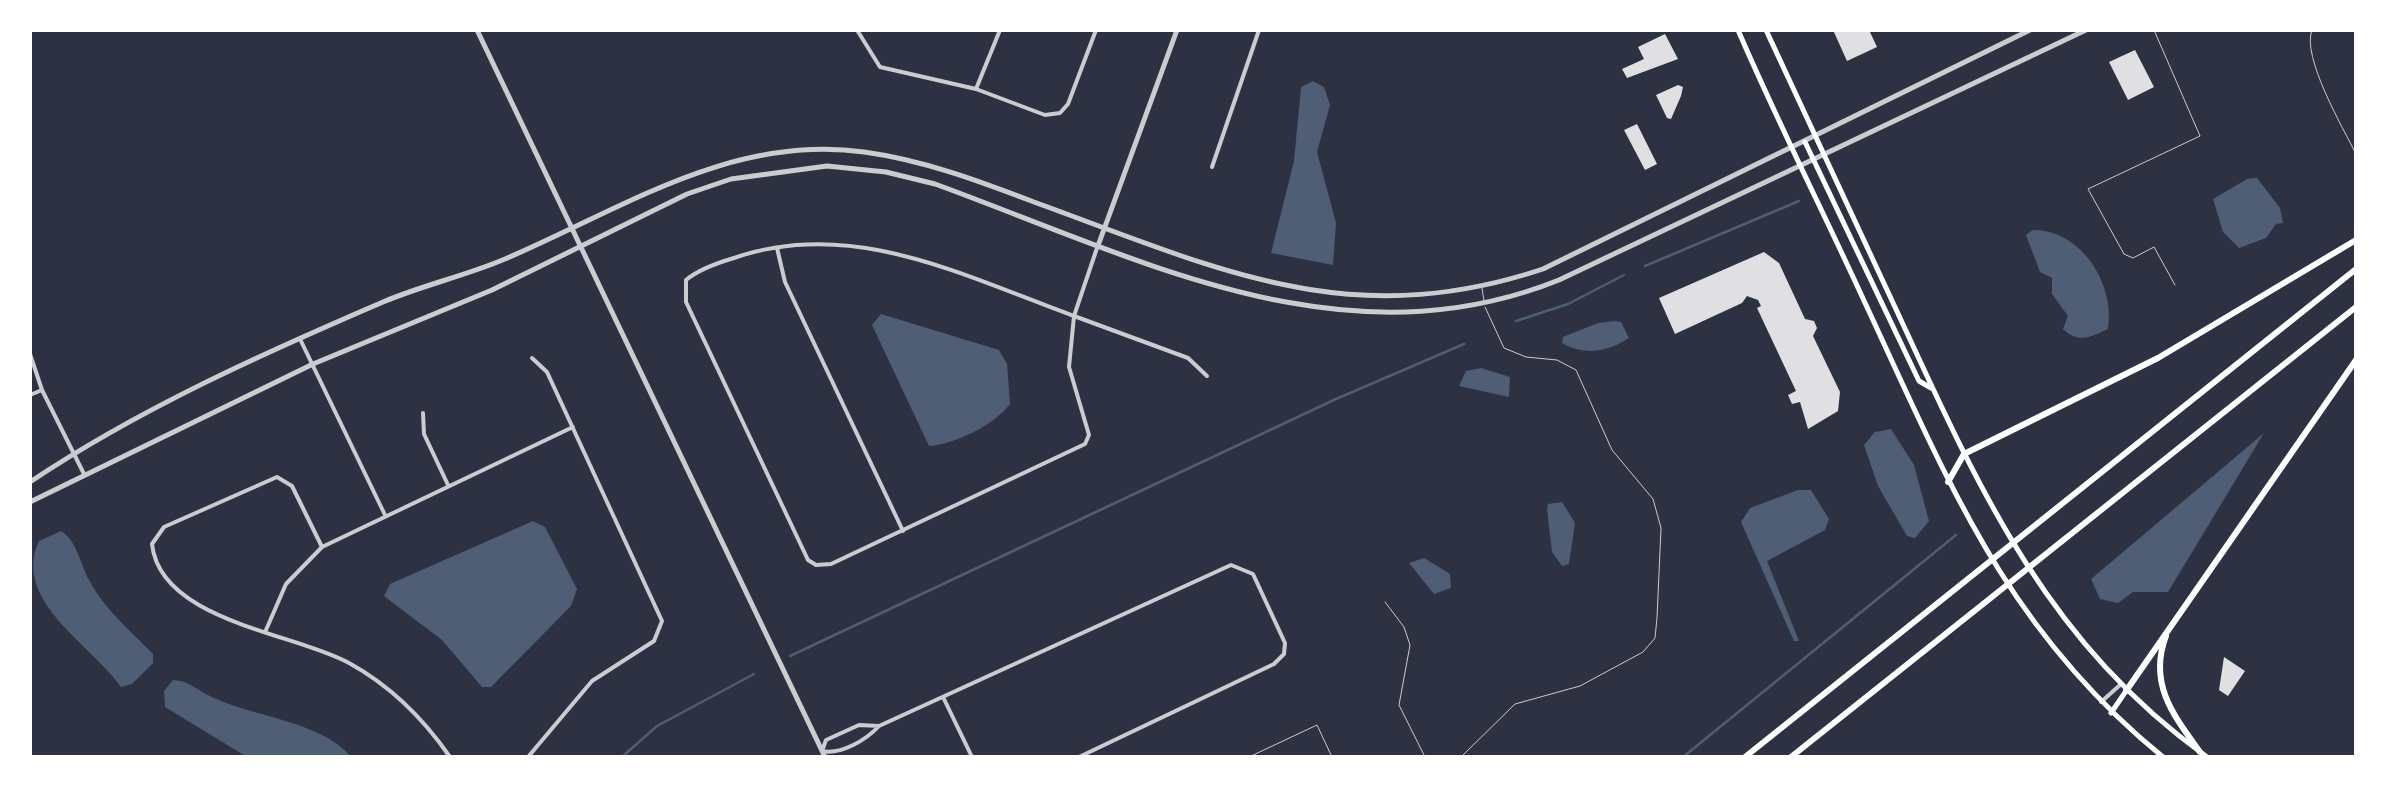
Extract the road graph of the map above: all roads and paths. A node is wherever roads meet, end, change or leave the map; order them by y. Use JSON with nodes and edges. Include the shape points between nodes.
{"nodes":[{"id":1,"x":476,"y":30,"type":"edge"},
{"id":2,"x":856,"y":30,"type":"edge"},
{"id":3,"x":1000,"y":30,"type":"edge"},
{"id":4,"x":1096,"y":30,"type":"edge"},
{"id":5,"x":1177,"y":30,"type":"edge"},
{"id":6,"x":1260,"y":30,"type":"edge"},
{"id":7,"x":1738,"y":30,"type":"edge"},
{"id":8,"x":1766,"y":30,"type":"edge"},
{"id":9,"x":2030,"y":30,"type":"edge"},
{"id":10,"x":2086,"y":30,"type":"edge"},
{"id":11,"x":2154,"y":30,"type":"edge"},
{"id":12,"x":2312,"y":30,"type":"edge"},
{"id":13,"x":976,"y":89,"type":"junction"},
{"id":14,"x":1816,"y":136,"type":"junction"},
{"id":15,"x":1804,"y":142,"type":"junction"},
{"id":16,"x":1793,"y":148,"type":"junction"},
{"id":17,"x":1823,"y":153,"type":"junction"},
{"id":18,"x":2356,"y":154,"type":"edge"},
{"id":19,"x":1812,"y":159,"type":"junction"},
{"id":20,"x":1801,"y":165,"type":"junction"},
{"id":21,"x":1212,"y":167,"type":"dead end"},
{"id":22,"x":1105,"y":227,"type":"junction"},
{"id":23,"x":569,"y":229,"type":"junction"},
{"id":24,"x":1619,"y":232,"type":"junction"},
{"id":25,"x":2356,"y":240,"type":"edge"},
{"id":26,"x":1099,"y":243,"type":"junction"},
{"id":27,"x":776,"y":246,"type":"junction"},
{"id":28,"x":1626,"y":248,"type":"junction"},
{"id":29,"x":578,"y":249,"type":"junction"},
{"id":30,"x":2356,"y":269,"type":"edge"},
{"id":31,"x":1482,"y":284,"type":"junction"},
{"id":32,"x":2175,"y":285,"type":"dead end"},
{"id":33,"x":1484,"y":302,"type":"junction"},
{"id":34,"x":2356,"y":307,"type":"edge"},
{"id":35,"x":1074,"y":316,"type":"junction"},
{"id":36,"x":301,"y":341,"type":"junction"},
{"id":37,"x":30,"y":354,"type":"edge"},
{"id":38,"x":532,"y":358,"type":"dead end"},
{"id":39,"x":2356,"y":360,"type":"edge"},
{"id":40,"x":313,"y":364,"type":"junction"},
{"id":41,"x":1207,"y":376,"type":"dead end"},
{"id":42,"x":42,"y":390,"type":"junction"},
{"id":43,"x":1934,"y":390,"type":"junction"},
{"id":44,"x":30,"y":395,"type":"edge"},
{"id":45,"x":422,"y":413,"type":"dead end"},
{"id":46,"x":573,"y":426,"type":"junction"},
{"id":47,"x":71,"y":454,"type":"junction"},
{"id":48,"x":1964,"y":454,"type":"junction"},
{"id":49,"x":84,"y":474,"type":"junction"},
{"id":50,"x":30,"y":482,"type":"edge"},
{"id":51,"x":1948,"y":482,"type":"junction"},
{"id":52,"x":448,"y":485,"type":"junction"},
{"id":53,"x":30,"y":502,"type":"edge"},
{"id":54,"x":385,"y":515,"type":"junction"},
{"id":55,"x":902,"y":531,"type":"junction"},
{"id":56,"x":322,"y":547,"type":"junction"},
{"id":57,"x":1385,"y":602,"type":"dead end"},
{"id":58,"x":2170,"y":626,"type":"junction"},
{"id":59,"x":266,"y":632,"type":"junction"},
{"id":60,"x":2123,"y":688,"type":"junction"},
{"id":61,"x":944,"y":698,"type":"junction"},
{"id":62,"x":2101,"y":703,"type":"junction"},
{"id":63,"x":2111,"y":713,"type":"junction"},
{"id":64,"x":879,"y":726,"type":"junction"},
{"id":65,"x":823,"y":754,"type":"edge"},
{"id":66,"x":2203,"y":754,"type":"edge"},
{"id":67,"x":450,"y":757,"type":"edge"},
{"id":68,"x":528,"y":757,"type":"edge"},
{"id":69,"x":972,"y":757,"type":"edge"},
{"id":70,"x":1079,"y":757,"type":"edge"},
{"id":71,"x":1249,"y":757,"type":"edge"},
{"id":72,"x":1332,"y":757,"type":"edge"},
{"id":73,"x":1425,"y":757,"type":"edge"},
{"id":74,"x":1461,"y":757,"type":"edge"},
{"id":75,"x":1745,"y":757,"type":"edge"},
{"id":76,"x":1791,"y":757,"type":"edge"},
{"id":77,"x":2163,"y":757,"type":"edge"}],
"edges":[{"from":1,"to":23,"type":"street"},
{"from":2,"to":13,"type":"street","via":[[880,67]]},
{"from":3,"to":13,"type":"street"},
{"from":4,"to":13,"type":"street","via":[[1060,114],[1045,115]]},
{"from":5,"to":22,"type":"street"},
{"from":6,"to":21,"type":"street"},
{"from":7,"to":16,"type":"main road"},
{"from":8,"to":14,"type":"main road"},
{"from":9,"to":14,"type":"street"},
{"from":10,"to":17,"type":"street"},
{"from":11,"to":32,"type":"lane","via":[[2200,136],[2088,189],[2124,254],[2133,258],[2154,248]]},
{"from":12,"to":18,"type":"lane","via":[[2315,65]]},
{"from":14,"to":15,"type":"street"},
{"from":14,"to":17,"type":"main road"},
{"from":15,"to":16,"type":"street"},
{"from":15,"to":19,"type":"main road"},
{"from":16,"to":20,"type":"main road"},
{"from":16,"to":24,"type":"street"},
{"from":17,"to":19,"type":"street"},
{"from":17,"to":43,"type":"main road"},
{"from":19,"to":20,"type":"street"},
{"from":19,"to":43,"type":"main road","via":[[1919,380]]},
{"from":20,"to":28,"type":"street"},
{"from":20,"to":51,"type":"main road"},
{"from":22,"to":23,"type":"street","via":[[956,173],[828,148],[733,160]]},
{"from":22,"to":26,"type":"street"},
{"from":22,"to":31,"type":"street","via":[[1254,281],[1313,292],[1369,298]]},
{"from":23,"to":29,"type":"street"},
{"from":23,"to":36,"type":"street"},
{"from":24,"to":28,"type":"street"},
{"from":24,"to":31,"type":"street","via":[[1543,268]]},
{"from":25,"to":48,"type":"highway","via":[[2158,358]]},
{"from":26,"to":29,"type":"street","via":[[935,184],[827,166],[732,179],[687,194]]},
{"from":26,"to":33,"type":"street","via":[[1254,298],[1312,309],[1369,315]]},
{"from":26,"to":35,"type":"street"},
{"from":27,"to":35,"type":"street","via":[[840,244],[895,252]]},
{"from":27,"to":55,"type":"street","via":[[785,282]]},
{"from":27,"to":55,"type":"street","via":[[696,273],[684,285],[686,302],[808,560],[831,564]]},
{"from":28,"to":33,"type":"street","via":[[1538,288]]},
{"from":29,"to":40,"type":"street"},
{"from":29,"to":65,"type":"street"},
{"from":30,"to":75,"type":"highway"},
{"from":31,"to":33,"type":"lane"},
{"from":33,"to":74,"type":"lane","via":[[1504,348],[1563,362],[1580,375],[1612,450],[1652,499],[1661,546],[1658,618],[1650,647],[1580,686],[1515,704]]},
{"from":34,"to":76,"type":"highway"},
{"from":35,"to":41,"type":"street","via":[[1188,358]]},
{"from":35,"to":55,"type":"street","via":[[1069,367],[1088,441]]},
{"from":36,"to":40,"type":"street"},
{"from":36,"to":47,"type":"street","via":[[124,422]]},
{"from":37,"to":42,"type":"street"},
{"from":38,"to":46,"type":"street","via":[[547,372]]},
{"from":39,"to":58,"type":"highway"},
{"from":40,"to":49,"type":"street"},
{"from":40,"to":54,"type":"street"},
{"from":42,"to":44,"type":"street"},
{"from":42,"to":47,"type":"street"},
{"from":43,"to":48,"type":"main road"},
{"from":45,"to":52,"type":"street","via":[[424,434]]},
{"from":46,"to":52,"type":"street"},
{"from":46,"to":68,"type":"street","via":[[660,609],[661,628],[648,646],[592,681]]},
{"from":47,"to":49,"type":"street"},
{"from":47,"to":50,"type":"street"},
{"from":48,"to":51,"type":"highway"},
{"from":48,"to":60,"type":"main road","via":[[2032,579]]},
{"from":49,"to":53,"type":"street"},
{"from":51,"to":62,"type":"main road","via":[[2014,600]]},
{"from":52,"to":54,"type":"street"},
{"from":54,"to":56,"type":"street"},
{"from":56,"to":59,"type":"street","via":[[286,584]]},
{"from":56,"to":59,"type":"street","via":[[292,486],[277,477],[156,534],[154,554],[183,592],[218,616]]},
{"from":57,"to":73,"type":"lane","via":[[1410,645],[1398,705]]},
{"from":58,"to":60,"type":"highway"},
{"from":58,"to":66,"type":"highway","via":[[2159,655],[2162,696]]},
{"from":59,"to":67,"type":"street","via":[[370,675],[415,712]]},
{"from":60,"to":62,"type":"street"},
{"from":60,"to":63,"type":"main road"},
{"from":60,"to":66,"type":"main road"},
{"from":61,"to":64,"type":"street"},
{"from":61,"to":69,"type":"street"},
{"from":61,"to":70,"type":"street","via":[[1231,566],[1253,574],[1285,642],[1284,654]]},
{"from":62,"to":63,"type":"main road"},
{"from":63,"to":77,"type":"main road"},
{"from":64,"to":65,"type":"street"},
{"from":64,"to":65,"type":"street","via":[[858,725],[826,740]]},
{"from":71,"to":72,"type":"lane","via":[[1317,725]]}]}
